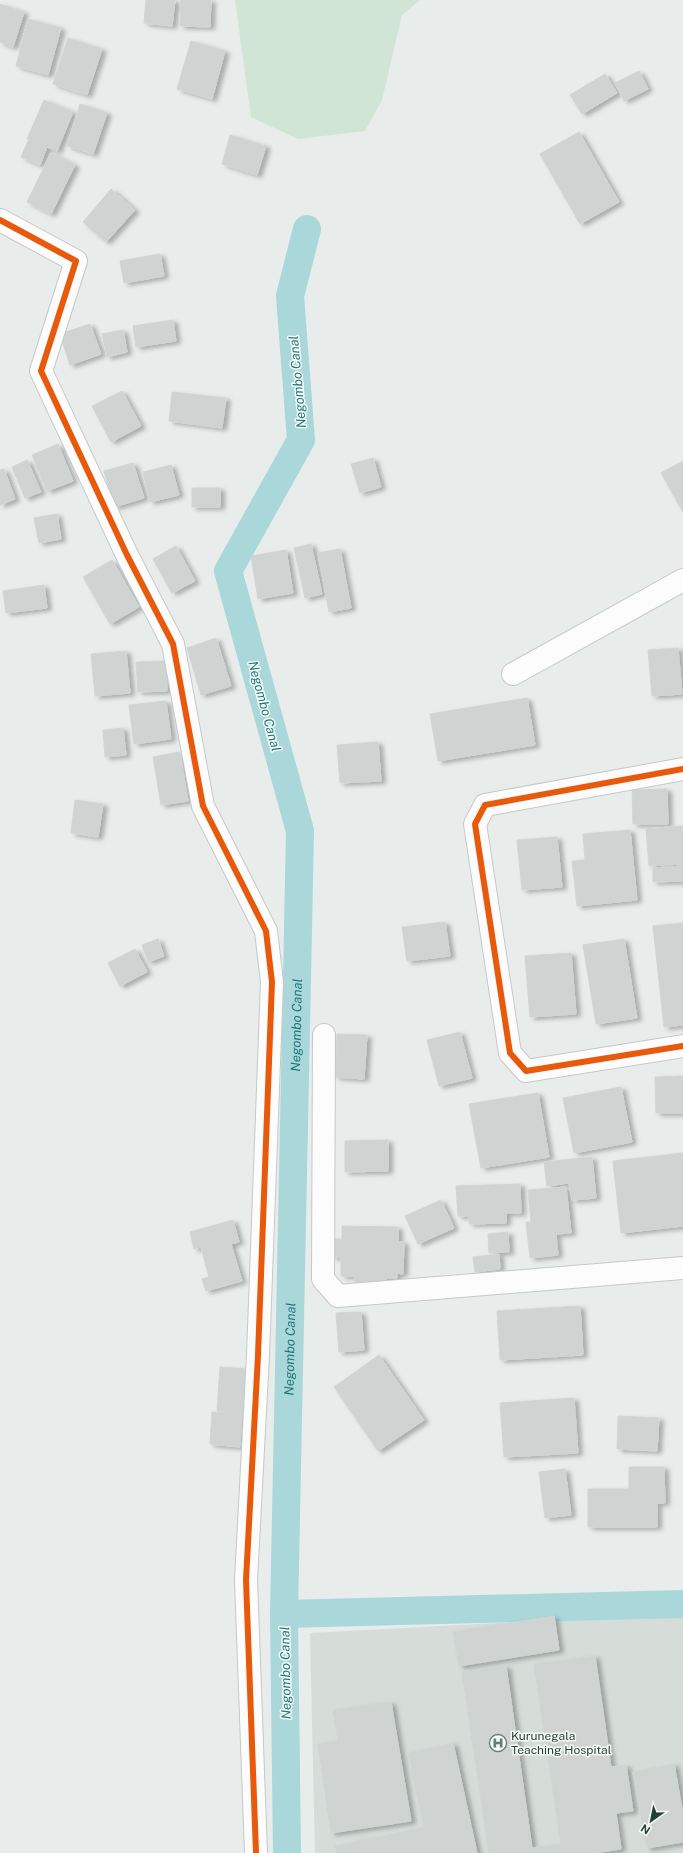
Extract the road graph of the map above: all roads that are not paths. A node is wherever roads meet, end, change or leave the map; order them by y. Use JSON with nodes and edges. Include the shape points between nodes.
{"nodes":[{"id":1,"x":0,"y":220,"type":"edge"},
{"id":2,"x":683,"y":580,"type":"edge"},
{"id":3,"x":513,"y":674,"type":"dead end"},
{"id":4,"x":683,"y":769,"type":"edge"},
{"id":5,"x":324,"y":1035,"type":"dead end"},
{"id":6,"x":683,"y":1046,"type":"edge"},
{"id":7,"x":683,"y":1268,"type":"edge"},
{"id":8,"x":256,"y":1853,"type":"edge"}],
"edges":[{"from":1,"to":8,"type":"street","via":[[76,261],[41,371],[127,556],[173,644],[203,806],[266,931],[272,982],[259,1340],[246,1580]]},
{"from":2,"to":3,"type":"street"},
{"from":4,"to":6,"type":"street","via":[[485,805],[475,824],[510,1053],[526,1071]]},
{"from":5,"to":7,"type":"street","via":[[323,1279],[338,1296]]}]}
